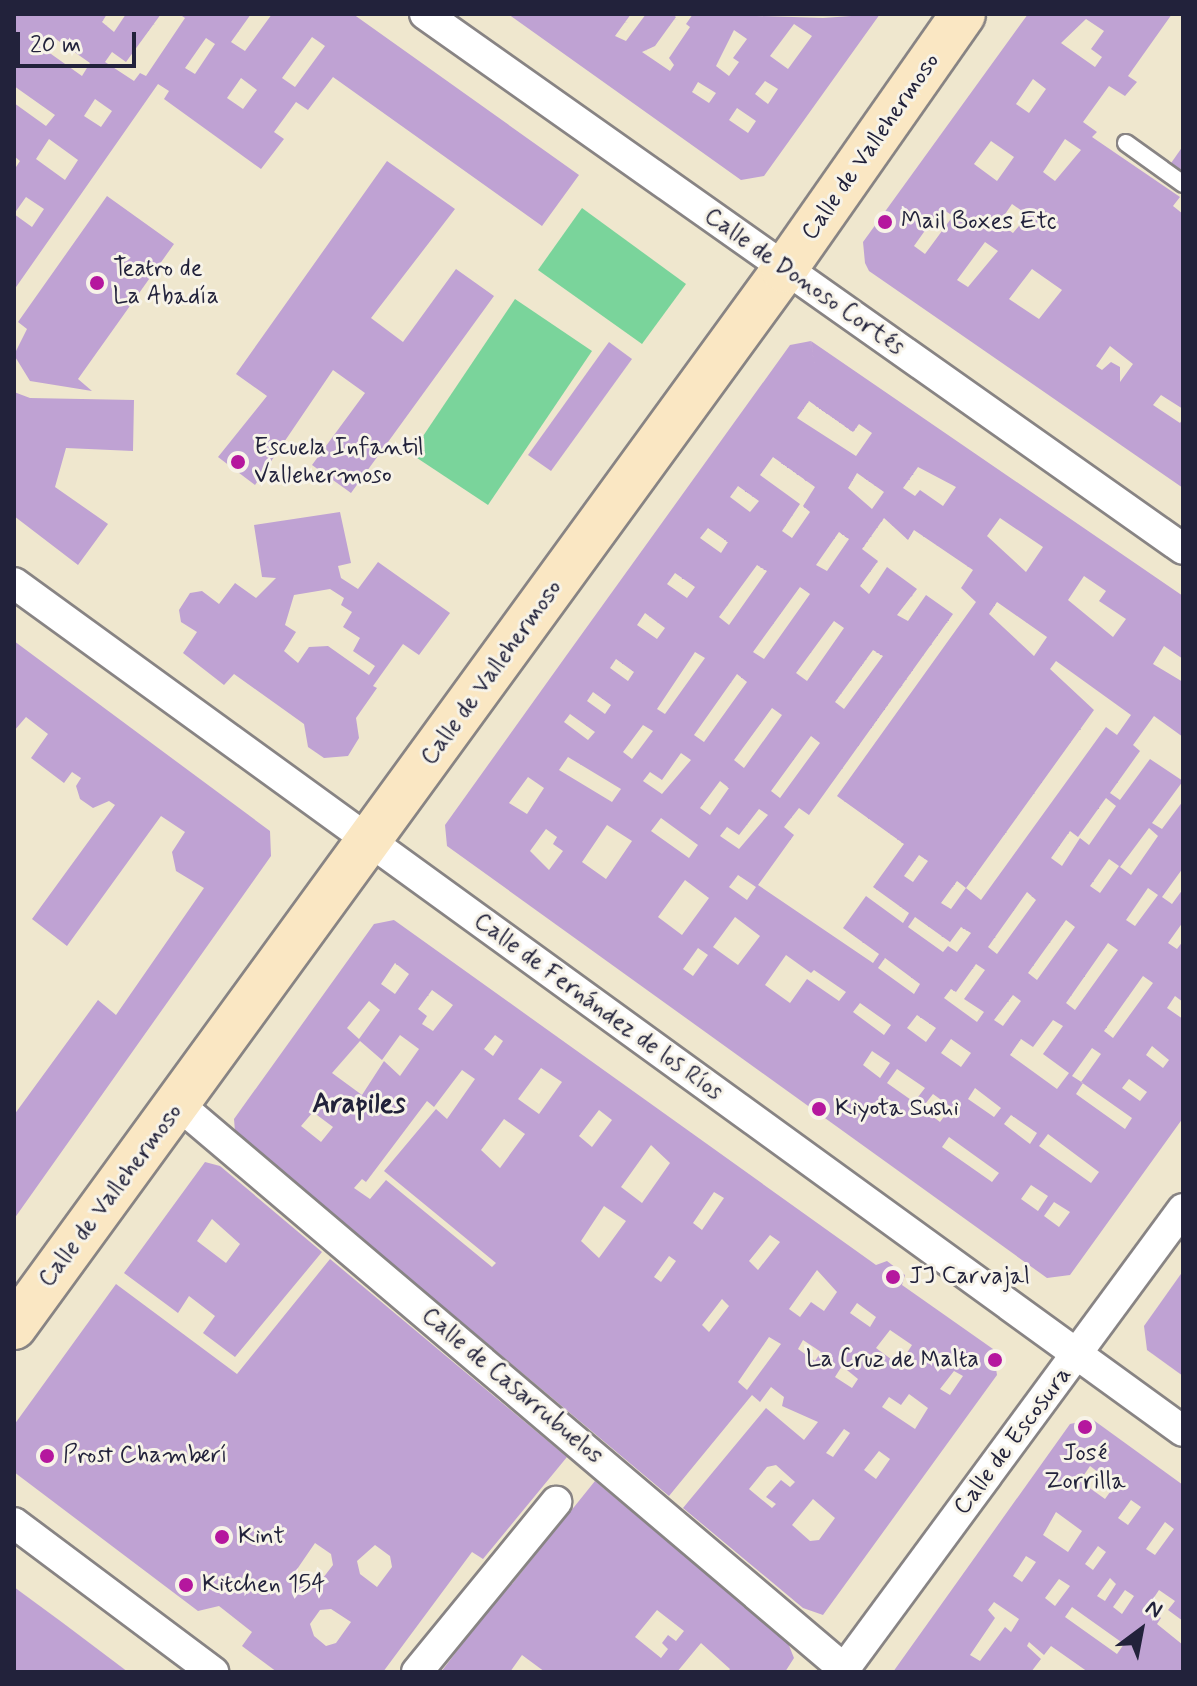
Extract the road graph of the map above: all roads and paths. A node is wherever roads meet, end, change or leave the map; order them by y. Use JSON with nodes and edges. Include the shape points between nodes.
{"nodes":[{"id":1,"x":425,"y":14,"type":"edge"},
{"id":2,"x":963,"y":14,"type":"edge"},
{"id":3,"x":1126,"y":143,"type":"dead end"},
{"id":4,"x":1183,"y":184,"type":"edge"},
{"id":5,"x":784,"y":270,"type":"junction"},
{"id":6,"x":1183,"y":549,"type":"edge"},
{"id":7,"x":14,"y":583,"type":"edge"},
{"id":8,"x":368,"y":841,"type":"junction"},
{"id":9,"x":179,"y":1105,"type":"junction"},
{"id":10,"x":1183,"y":1209,"type":"edge"},
{"id":11,"x":14,"y":1327,"type":"edge"},
{"id":12,"x":1077,"y":1354,"type":"junction"},
{"id":13,"x":1183,"y":1431,"type":"edge"},
{"id":14,"x":556,"y":1502,"type":"dead end"},
{"id":15,"x":14,"y":1523,"type":"edge"},
{"id":16,"x":843,"y":1670,"type":"edge"},
{"id":17,"x":213,"y":1672,"type":"edge"},
{"id":18,"x":417,"y":1672,"type":"edge"}],
"edges":[{"from":1,"to":5,"type":"street","name":"Calle de Donoso Cortés"},
{"from":2,"to":5,"type":"street","name":"Calle de Vallehermoso"},
{"from":3,"to":4,"type":"lane"},
{"from":5,"to":6,"type":"street","name":"Calle de Donoso Cortés"},
{"from":5,"to":8,"type":"street","name":"Calle de Vallehermoso"},
{"from":7,"to":8,"type":"street","name":"Calle de Fernández de los Ríos"},
{"from":8,"to":9,"type":"street","name":"Calle de Vallehermoso"},
{"from":8,"to":12,"type":"street","name":"Calle de Fernández de los Ríos"},
{"from":9,"to":11,"type":"street","name":"Calle de Vallehermoso"},
{"from":9,"to":16,"type":"street","name":"Calle de Casarrubuelos"},
{"from":10,"to":12,"type":"street","name":"Calle de Escosura"},
{"from":12,"to":13,"type":"street","name":"Calle de Fernández de los Ríos"},
{"from":12,"to":16,"type":"street","name":"Calle de Escosura"},
{"from":14,"to":18,"type":"street"},
{"from":15,"to":17,"type":"street"}]}
